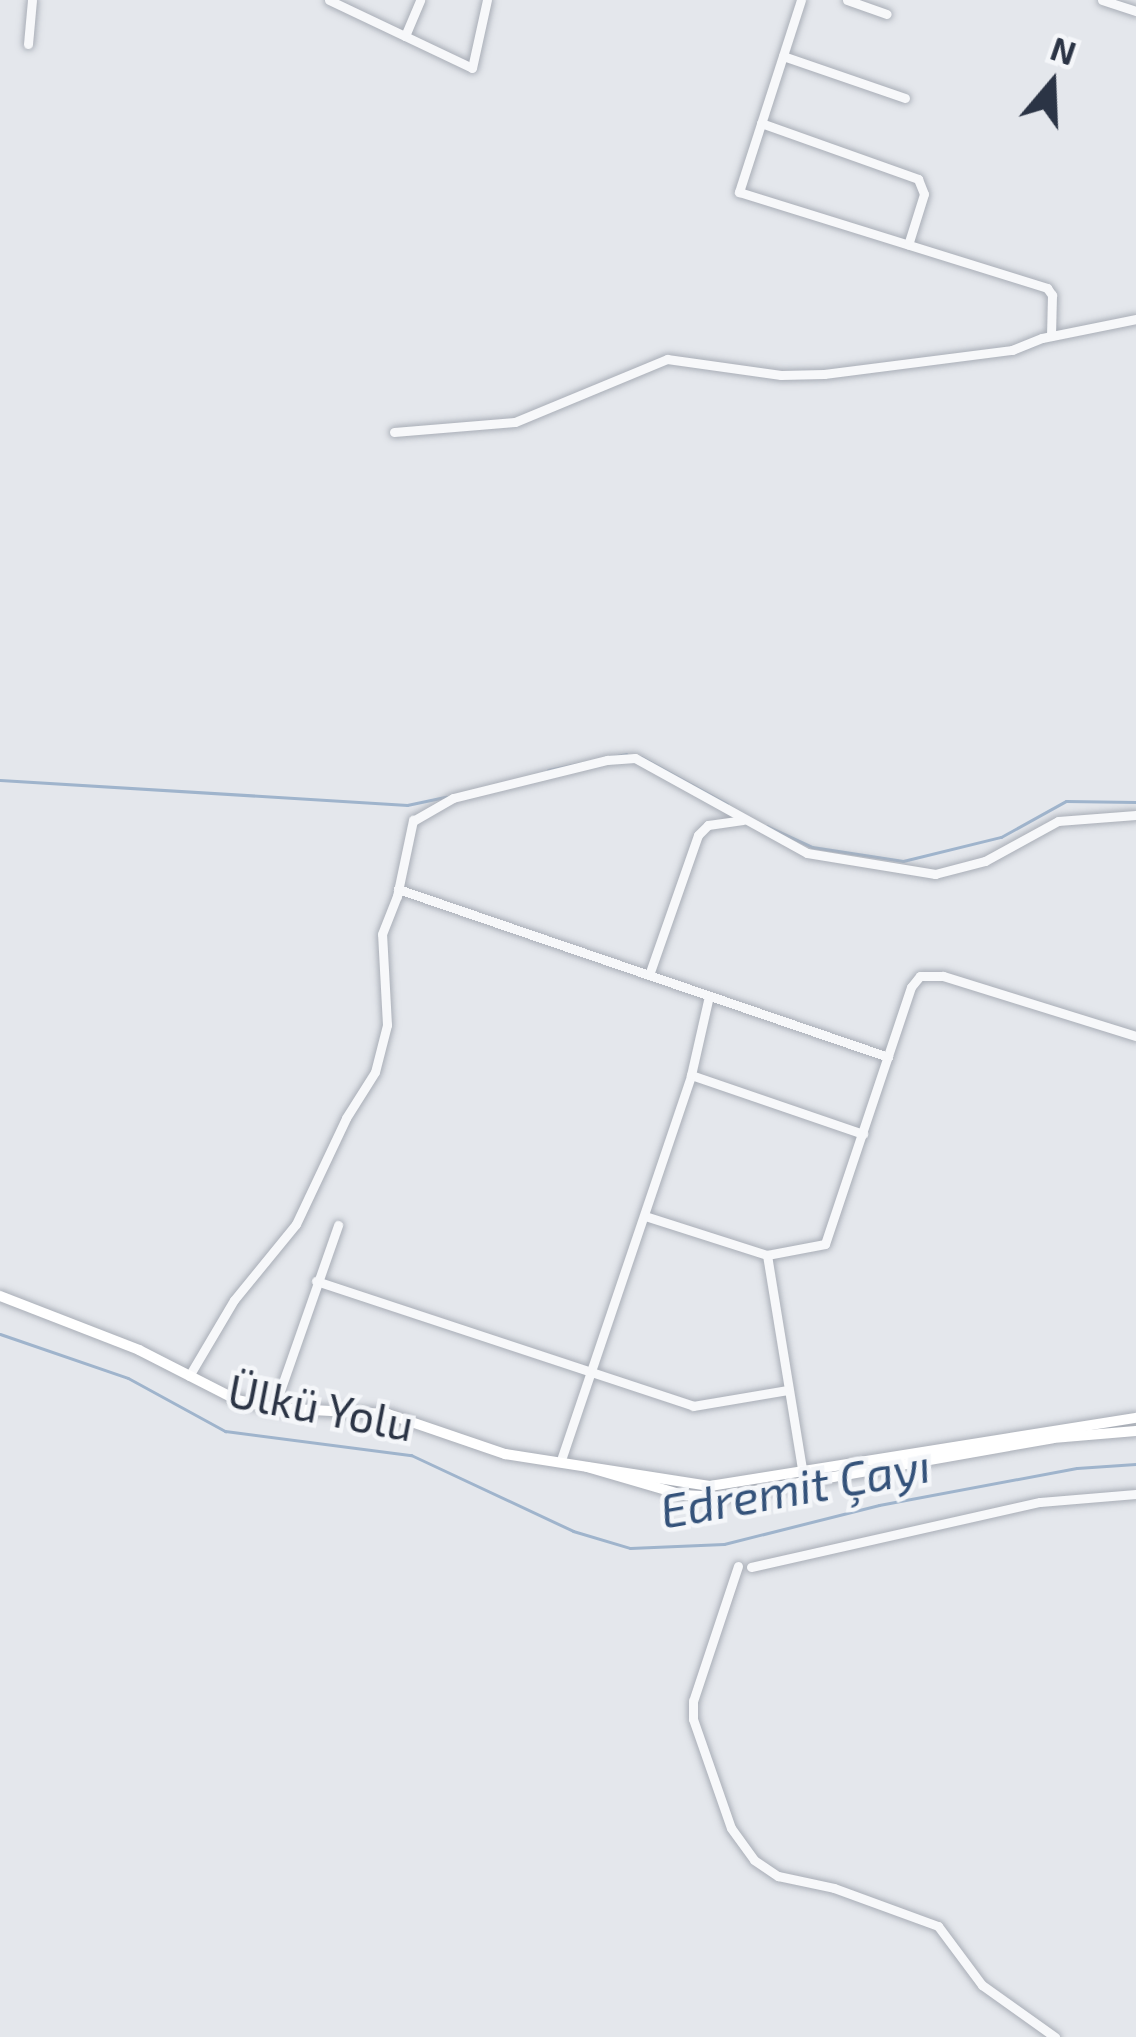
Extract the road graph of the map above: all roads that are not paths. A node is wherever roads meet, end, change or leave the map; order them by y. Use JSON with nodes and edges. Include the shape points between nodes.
{"nodes":[{"id":1,"x":32,"y":0,"type":"edge"},
{"id":2,"x":329,"y":0,"type":"edge"},
{"id":3,"x":420,"y":0,"type":"edge"},
{"id":4,"x":487,"y":0,"type":"edge"},
{"id":5,"x":801,"y":0,"type":"edge"},
{"id":6,"x":847,"y":0,"type":"edge"},
{"id":7,"x":1102,"y":0,"type":"edge"},
{"id":8,"x":1136,"y":11,"type":"edge"},
{"id":9,"x":887,"y":14,"type":"dead end"},
{"id":10,"x":405,"y":36,"type":"junction"},
{"id":11,"x":28,"y":44,"type":"dead end"},
{"id":12,"x":783,"y":56,"type":"junction"},
{"id":13,"x":905,"y":98,"type":"dead end"},
{"id":14,"x":761,"y":123,"type":"junction"},
{"id":15,"x":908,"y":245,"type":"junction"},
{"id":16,"x":1136,"y":319,"type":"edge"},
{"id":17,"x":1051,"y":336,"type":"junction"},
{"id":18,"x":394,"y":432,"type":"dead end"},
{"id":19,"x":1136,"y":815,"type":"edge"},
{"id":20,"x":743,"y":820,"type":"junction"},
{"id":21,"x":398,"y":889,"type":"junction"},
{"id":22,"x":650,"y":975,"type":"junction"},
{"id":23,"x":710,"y":996,"type":"junction"},
{"id":24,"x":1136,"y":1036,"type":"edge"},
{"id":25,"x":888,"y":1058,"type":"junction"},
{"id":26,"x":691,"y":1075,"type":"junction"},
{"id":27,"x":862,"y":1134,"type":"junction"},
{"id":28,"x":645,"y":1216,"type":"junction"},
{"id":29,"x":338,"y":1226,"type":"dead end"},
{"id":30,"x":767,"y":1255,"type":"junction"},
{"id":31,"x":316,"y":1281,"type":"junction"},
{"id":32,"x":0,"y":1296,"type":"edge"},
{"id":33,"x":590,"y":1372,"type":"junction"},
{"id":34,"x":189,"y":1376,"type":"junction"},
{"id":35,"x":788,"y":1390,"type":"junction"},
{"id":36,"x":274,"y":1408,"type":"junction"},
{"id":37,"x":1136,"y":1418,"type":"edge"},
{"id":38,"x":1136,"y":1431,"type":"edge"},
{"id":39,"x":561,"y":1460,"type":"junction"},
{"id":40,"x":803,"y":1477,"type":"junction"},
{"id":41,"x":1136,"y":1494,"type":"edge"},
{"id":42,"x":738,"y":1566,"type":"dead end"},
{"id":43,"x":751,"y":1567,"type":"dead end"},
{"id":44,"x":1055,"y":2037,"type":"edge"}],
"edges":[{"from":1,"to":11,"type":"street"},
{"from":2,"to":10,"type":"street"},
{"from":3,"to":10,"type":"street"},
{"from":4,"to":10,"type":"street","via":[[472,68]]},
{"from":5,"to":12,"type":"street"},
{"from":6,"to":9,"type":"street"},
{"from":7,"to":8,"type":"street"},
{"from":12,"to":13,"type":"street"},
{"from":12,"to":14,"type":"street"},
{"from":14,"to":15,"type":"street","via":[[918,179],[924,194]]},
{"from":14,"to":15,"type":"street","via":[[740,192]]},
{"from":15,"to":17,"type":"street","via":[[1047,288]]},
{"from":16,"to":17,"type":"street"},
{"from":17,"to":18,"type":"street","via":[[992,353],[824,374],[667,359],[515,422]]},
{"from":19,"to":20,"type":"street","via":[[1058,820],[985,861],[935,874],[822,857]]},
{"from":20,"to":21,"type":"street","via":[[635,758],[607,760],[453,798],[413,818]]},
{"from":20,"to":22,"type":"street","via":[[708,825],[698,835]]},
{"from":21,"to":22,"type":"street"},
{"from":21,"to":34,"type":"street","via":[[382,934],[387,1025],[375,1072],[296,1224],[234,1300]]},
{"from":22,"to":23,"type":"street"},
{"from":23,"to":25,"type":"street"},
{"from":23,"to":26,"type":"street"},
{"from":24,"to":25,"type":"street","via":[[930,973],[911,987]]},
{"from":25,"to":27,"type":"street"},
{"from":26,"to":27,"type":"street"},
{"from":26,"to":28,"type":"street"},
{"from":27,"to":30,"type":"street","via":[[825,1244]]},
{"from":28,"to":30,"type":"street"},
{"from":28,"to":33,"type":"street"},
{"from":29,"to":31,"type":"street"},
{"from":30,"to":35,"type":"street"},
{"from":31,"to":33,"type":"street"},
{"from":31,"to":36,"type":"street"},
{"from":32,"to":34,"type":"main road","name":"Ülkü Yolu"},
{"from":33,"to":35,"type":"street","via":[[693,1406]]},
{"from":33,"to":39,"type":"street"},
{"from":34,"to":36,"type":"main road","name":"Ülkü Yolu"},
{"from":35,"to":40,"type":"street"},
{"from":36,"to":39,"type":"main road","name":"Ülkü Yolu","via":[[388,1414],[505,1454]]},
{"from":37,"to":40,"type":"main road","name":"Ülkü Yolu"},
{"from":38,"to":40,"type":"main road","name":"Ülkü Yolu"},
{"from":39,"to":40,"type":"main road","name":"Ülkü Yolu","via":[[700,1497]]},
{"from":41,"to":43,"type":"street","via":[[1040,1502]]},
{"from":42,"to":44,"type":"street","via":[[693,1700],[731,1828],[778,1876],[938,1926],[982,1985]]}]}
